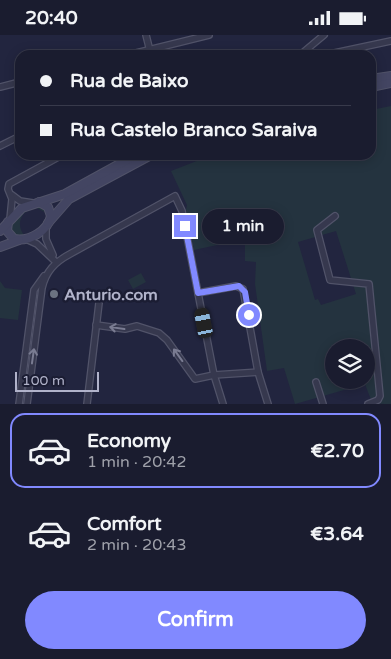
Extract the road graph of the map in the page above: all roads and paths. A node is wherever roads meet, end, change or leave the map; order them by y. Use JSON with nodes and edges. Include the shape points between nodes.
{"nodes":[{"id":1,"x":146,"y":35,"type":"edge"},
{"id":2,"x":209,"y":35,"type":"edge"},
{"id":3,"x":324,"y":35,"type":"edge"},
{"id":4,"x":391,"y":41,"type":"edge"},
{"id":5,"x":150,"y":50,"type":"edge"},
{"id":6,"x":157,"y":50,"type":"edge"},
{"id":7,"x":306,"y":50,"type":"edge"},
{"id":8,"x":349,"y":50,"type":"edge"},
{"id":9,"x":391,"y":76,"type":"edge"},
{"id":10,"x":376,"y":78,"type":"edge"},
{"id":11,"x":15,"y":83,"type":"edge"},
{"id":12,"x":391,"y":83,"type":"edge"},
{"id":13,"x":376,"y":86,"type":"edge"},
{"id":14,"x":0,"y":87,"type":"edge"},
{"id":15,"x":15,"y":138,"type":"edge"},
{"id":16,"x":0,"y":145,"type":"edge"},
{"id":17,"x":53,"y":160,"type":"edge"},
{"id":18,"x":127,"y":160,"type":"edge"},
{"id":19,"x":142,"y":160,"type":"edge"},
{"id":20,"x":11,"y":195,"type":"junction"},
{"id":21,"x":36,"y":203,"type":"junction"},
{"id":22,"x":335,"y":216,"type":"dead end"},
{"id":23,"x":9,"y":220,"type":"junction"},
{"id":24,"x":48,"y":224,"type":"junction"},
{"id":25,"x":0,"y":231,"type":"edge"},
{"id":26,"x":22,"y":240,"type":"junction"},
{"id":27,"x":0,"y":247,"type":"edge"},
{"id":28,"x":56,"y":262,"type":"junction"},
{"id":29,"x":49,"y":271,"type":"junction"},
{"id":30,"x":198,"y":293,"type":"junction"},
{"id":31,"x":99,"y":303,"type":"dead end"},
{"id":32,"x":96,"y":325,"type":"junction"},
{"id":33,"x":28,"y":335,"type":"junction"},
{"id":34,"x":36,"y":336,"type":"junction"},
{"id":35,"x":258,"y":372,"type":"junction"},
{"id":36,"x":214,"y":375,"type":"junction"},
{"id":37,"x":316,"y":382,"type":"dead end"},
{"id":38,"x":19,"y":404,"type":"edge"},
{"id":39,"x":27,"y":404,"type":"edge"},
{"id":40,"x":86,"y":404,"type":"edge"},
{"id":41,"x":223,"y":404,"type":"edge"},
{"id":42,"x":268,"y":404,"type":"edge"},
{"id":43,"x":323,"y":404,"type":"edge"},
{"id":44,"x":368,"y":404,"type":"edge"}],
"edges":[{"from":1,"to":5,"type":"street"},
{"from":2,"to":6,"type":"street"},
{"from":3,"to":7,"type":"street"},
{"from":4,"to":8,"type":"street"},
{"from":9,"to":10,"type":"main road"},
{"from":11,"to":14,"type":"street"},
{"from":12,"to":13,"type":"main road"},
{"from":15,"to":16,"type":"street"},
{"from":17,"to":20,"type":"street","via":[[10,183]]},
{"from":18,"to":21,"type":"main road","via":[[65,194]]},
{"from":19,"to":24,"type":"main road","via":[[69,199]]},
{"from":20,"to":21,"type":"street","via":[[20,201]]},
{"from":20,"to":23,"type":"street"},
{"from":21,"to":23,"type":"main road","via":[[19,210]]},
{"from":21,"to":24,"type":"main road","via":[[43,203],[49,209]]},
{"from":22,"to":44,"type":"street","via":[[317,231],[330,280],[369,284],[380,396]]},
{"from":23,"to":25,"type":"main road"},
{"from":23,"to":26,"type":"main road","via":[[9,235]]},
{"from":24,"to":26,"type":"main road"},
{"from":24,"to":28,"type":"street","via":[[46,239]]},
{"from":26,"to":27,"type":"main road"},
{"from":26,"to":28,"type":"street","via":[[37,244]]},
{"from":28,"to":29,"type":"street"},
{"from":28,"to":30,"type":"street","via":[[175,196],[182,211]]},
{"from":29,"to":33,"type":"street","via":[[34,290]]},
{"from":29,"to":34,"type":"street","via":[[42,287]]},
{"from":30,"to":35,"type":"street","via":[[236,286],[243,289]]},
{"from":30,"to":36,"type":"street"},
{"from":31,"to":32,"type":"street"},
{"from":36,"to":32,"type":"street","one_way":true,"via":[[195,379],[167,340],[150,329]]},
{"from":32,"to":40,"type":"street"},
{"from":33,"to":34,"type":"street"},
{"from":33,"to":38,"type":"street"},
{"from":39,"to":34,"type":"street","one_way":true},
{"from":35,"to":36,"type":"street"},
{"from":35,"to":42,"type":"street"},
{"from":36,"to":41,"type":"street"},
{"from":37,"to":43,"type":"street"}]}
